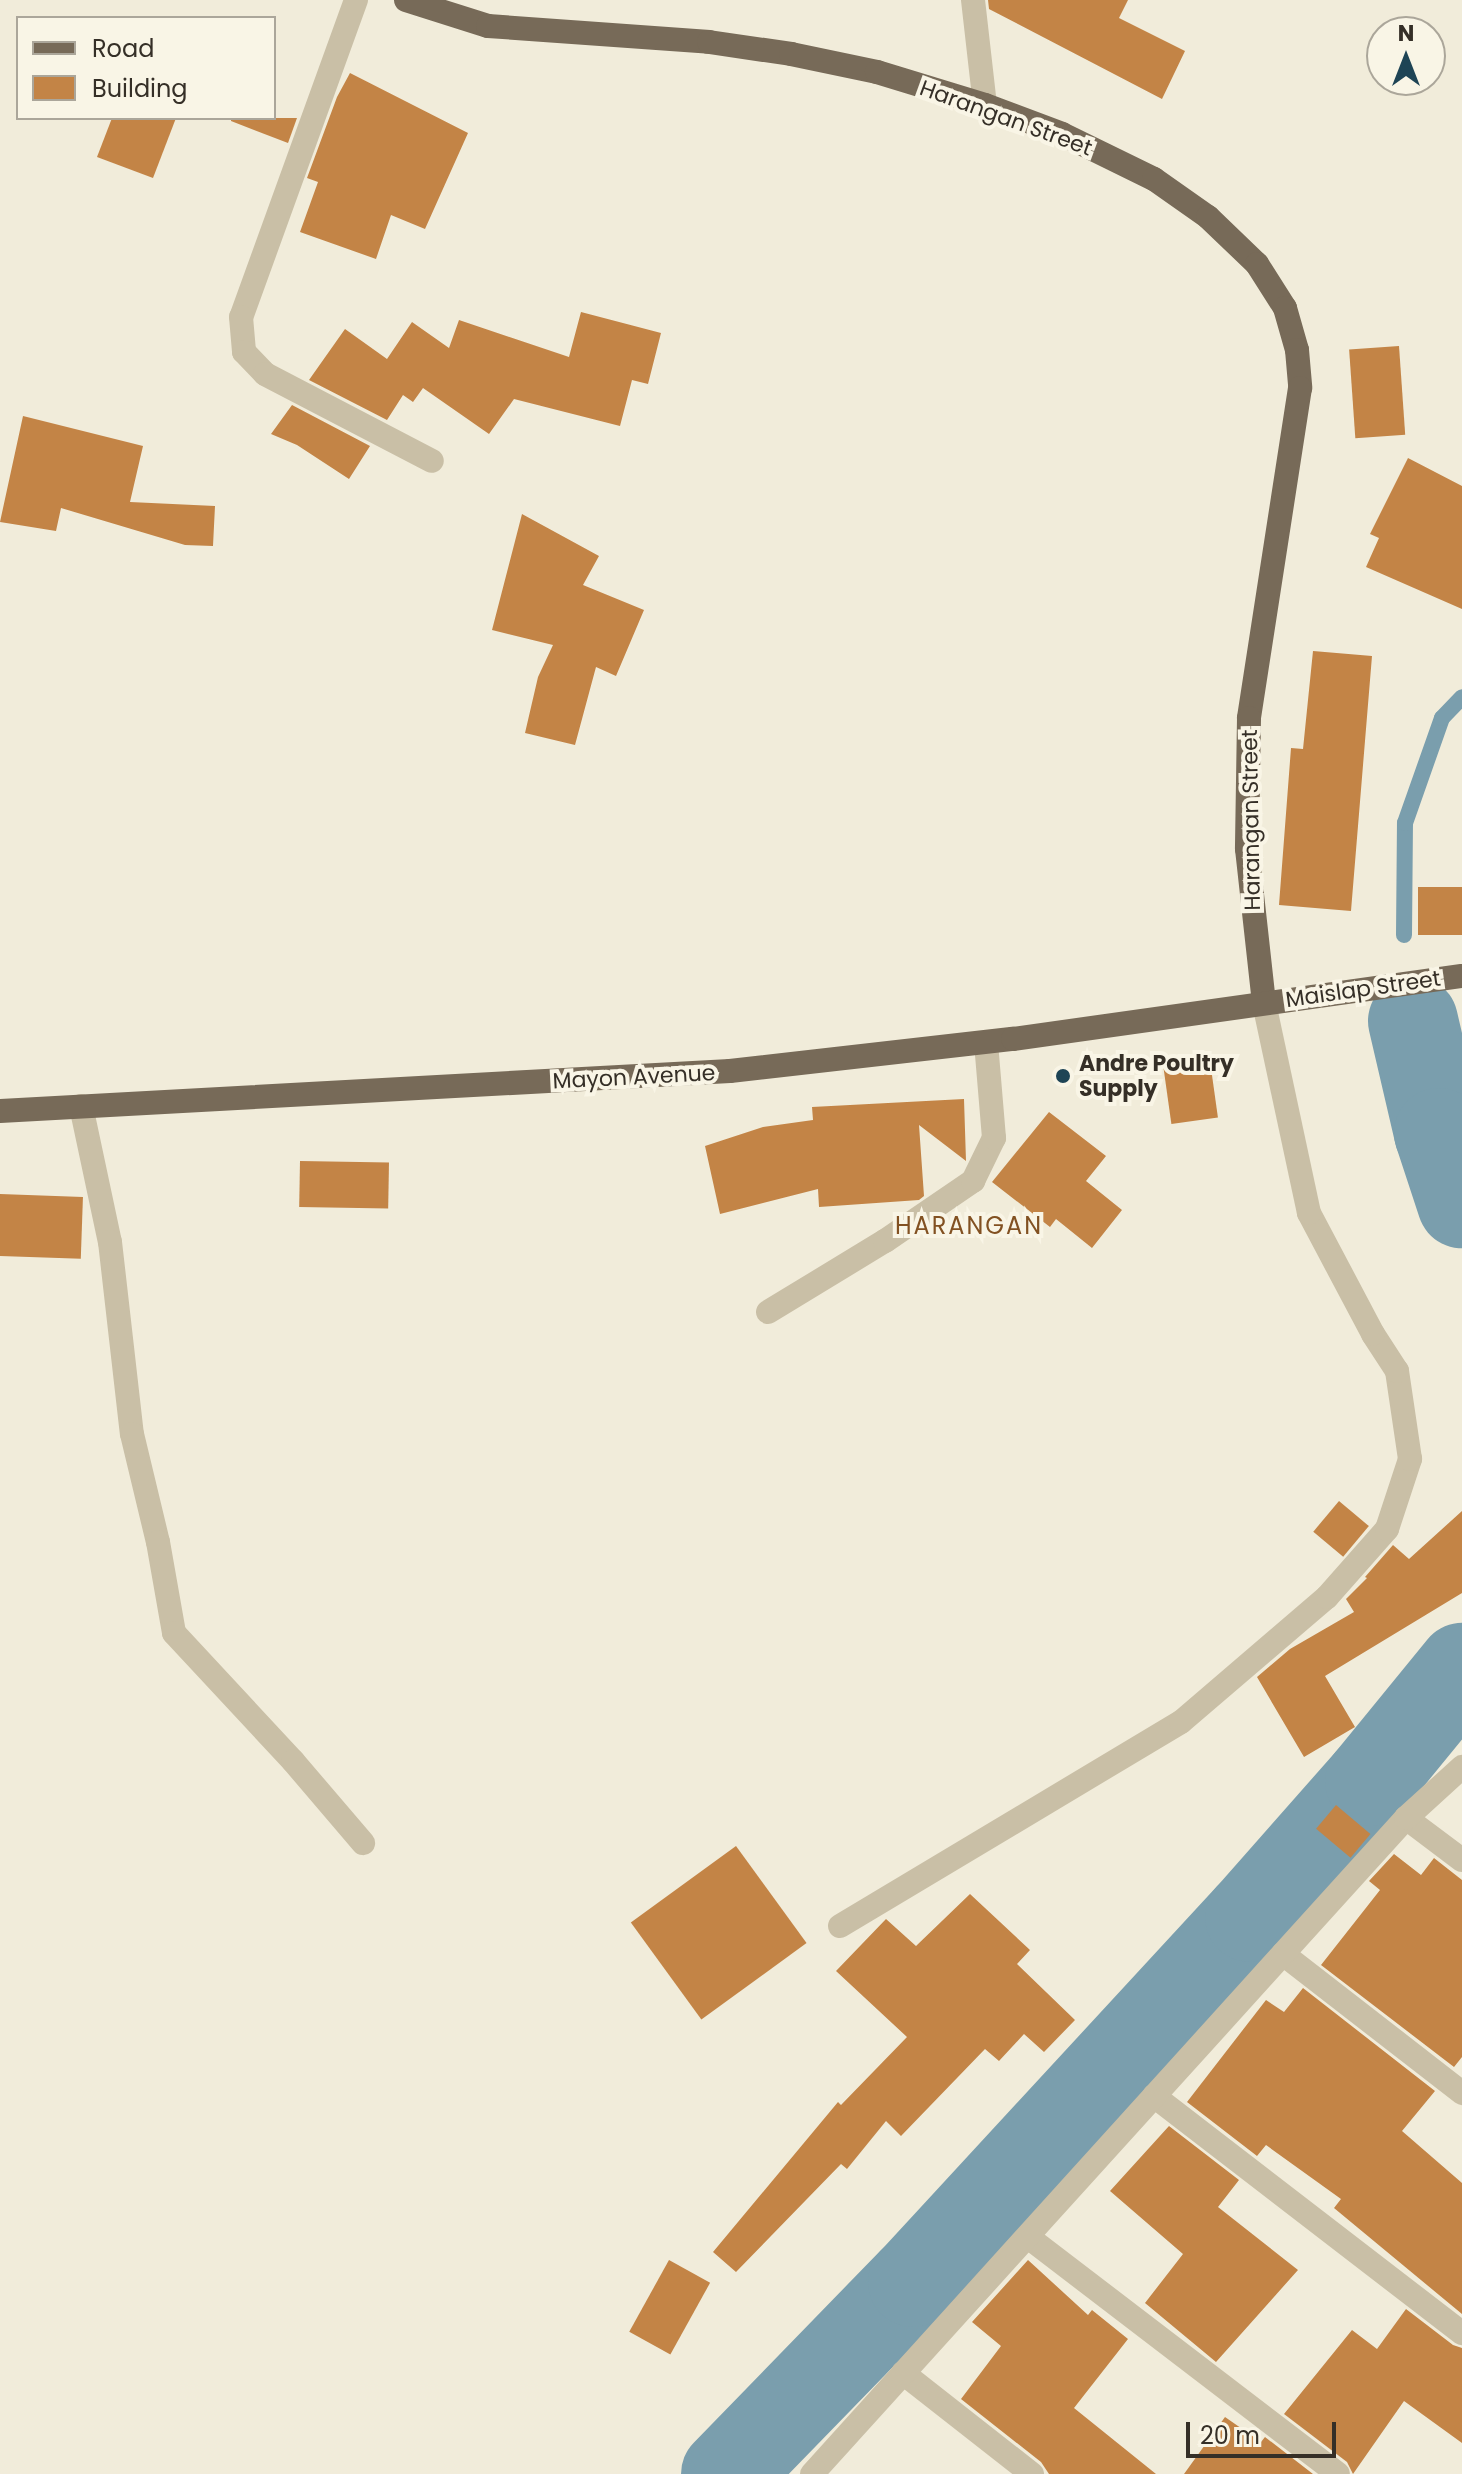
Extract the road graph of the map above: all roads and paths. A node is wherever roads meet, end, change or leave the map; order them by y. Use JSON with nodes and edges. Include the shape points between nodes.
{"nodes":[{"id":1,"x":356,"y":0,"type":"edge"},
{"id":2,"x":406,"y":0,"type":"edge"},
{"id":3,"x":973,"y":0,"type":"edge"},
{"id":4,"x":985,"y":105,"type":"junction"},
{"id":5,"x":432,"y":461,"type":"dead end"},
{"id":6,"x":1462,"y":976,"type":"edge"},
{"id":7,"x":1264,"y":1003,"type":"junction"},
{"id":8,"x":986,"y":1042,"type":"junction"},
{"id":9,"x":81,"y":1106,"type":"junction"},
{"id":10,"x":0,"y":1111,"type":"edge"},
{"id":11,"x":768,"y":1312,"type":"dead end"},
{"id":12,"x":1462,"y":1767,"type":"edge"},
{"id":13,"x":1406,"y":1818,"type":"junction"},
{"id":14,"x":363,"y":1843,"type":"dead end"},
{"id":15,"x":1462,"y":1860,"type":"edge"},
{"id":16,"x":840,"y":1926,"type":"dead end"},
{"id":17,"x":1283,"y":1954,"type":"junction"},
{"id":18,"x":1462,"y":2093,"type":"edge"},
{"id":19,"x":1154,"y":2096,"type":"junction"},
{"id":20,"x":1028,"y":2237,"type":"junction"},
{"id":21,"x":1462,"y":2333,"type":"edge"},
{"id":22,"x":903,"y":2373,"type":"junction"},
{"id":23,"x":812,"y":2474,"type":"edge"},
{"id":24,"x":1032,"y":2474,"type":"edge"},
{"id":25,"x":1338,"y":2474,"type":"edge"}],
"edges":[{"from":1,"to":5,"type":"street","via":[[241,317],[244,352],[265,374]]},
{"from":2,"to":4,"type":"main road","name":"Harangan Street","via":[[488,26],[709,42],[791,54],[877,72]]},
{"from":3,"to":4,"type":"street"},
{"from":4,"to":7,"type":"main road","name":"Harangan Street","via":[[1062,134],[1154,179],[1208,217],[1257,264],[1285,308],[1297,350],[1300,388],[1255,671],[1245,779],[1248,863]]},
{"from":6,"to":7,"type":"main road","name":"Maislap Street"},
{"from":7,"to":8,"type":"main road","name":"Mayon Avenue"},
{"from":7,"to":16,"type":"street","via":[[1309,1213],[1397,1371],[1410,1459],[1387,1529],[1327,1597],[1181,1722]]},
{"from":8,"to":9,"type":"main road","name":"Mayon Avenue","via":[[730,1071]]},
{"from":8,"to":11,"type":"street","via":[[994,1138],[973,1181]]},
{"from":9,"to":10,"type":"main road","name":"Mayon Avenue"},
{"from":9,"to":14,"type":"street","via":[[110,1242],[132,1434],[174,1633]]},
{"from":12,"to":13,"type":"street"},
{"from":13,"to":15,"type":"street"},
{"from":13,"to":17,"type":"street"},
{"from":17,"to":18,"type":"street"},
{"from":17,"to":19,"type":"street"},
{"from":19,"to":20,"type":"street"},
{"from":19,"to":21,"type":"street"},
{"from":20,"to":22,"type":"street"},
{"from":20,"to":25,"type":"street"},
{"from":22,"to":23,"type":"street"},
{"from":22,"to":24,"type":"street"}]}
